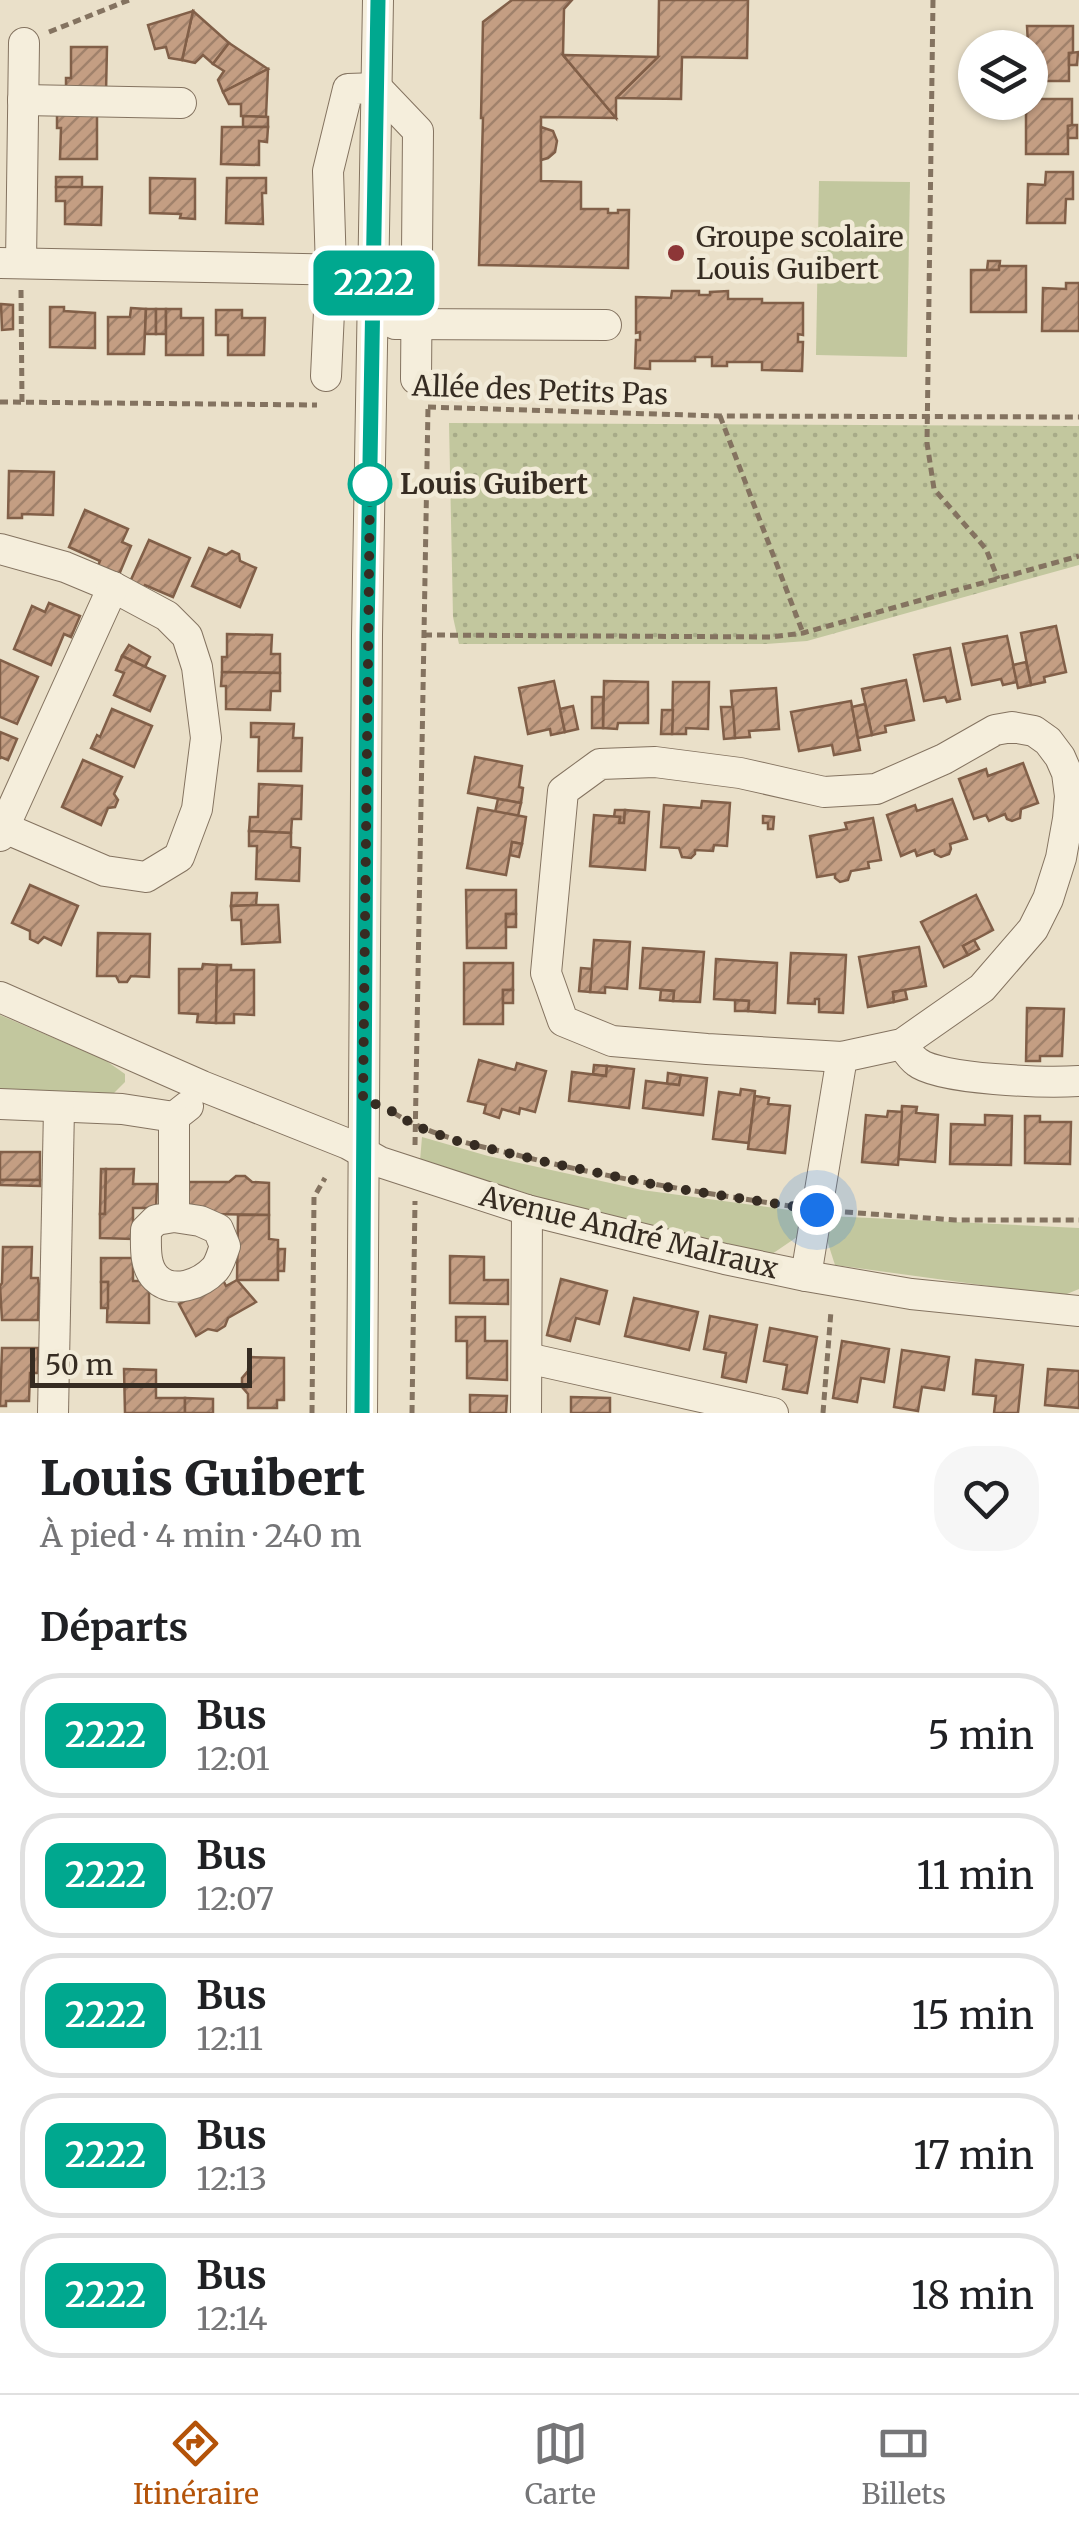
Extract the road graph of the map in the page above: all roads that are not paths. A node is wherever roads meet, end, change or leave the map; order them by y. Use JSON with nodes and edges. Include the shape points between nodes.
{"nodes":[{"id":1,"x":378,"y":0,"type":"edge"},
{"id":2,"x":24,"y":43,"type":"road end"},
{"id":3,"x":377,"y":88,"type":"junction"},
{"id":4,"x":23,"y":100,"type":"junction"},
{"id":5,"x":181,"y":103,"type":"dead end"},
{"id":6,"x":10,"y":263,"type":"edge"},
{"id":7,"x":331,"y":269,"type":"junction"},
{"id":8,"x":374,"y":271,"type":"junction"},
{"id":9,"x":372,"y":324,"type":"junction"},
{"id":10,"x":415,"y":324,"type":"junction"},
{"id":11,"x":606,"y":325,"type":"dead end"},
{"id":12,"x":325,"y":391,"type":"road end"},
{"id":13,"x":422,"y":392,"type":"road end"},
{"id":14,"x":0,"y":549,"type":"edge"},
{"id":15,"x":112,"y":586,"type":"junction"},
{"id":16,"x":1,"y":830,"type":"edge"},
{"id":17,"x":0,"y":997,"type":"edge"},
{"id":18,"x":902,"y":1044,"type":"junction"},
{"id":19,"x":138,"y":1057,"type":"junction"},
{"id":20,"x":842,"y":1057,"type":"junction"},
{"id":21,"x":1079,"y":1081,"type":"edge"},
{"id":22,"x":202,"y":1086,"type":"junction"},
{"id":23,"x":0,"y":1104,"type":"edge"},
{"id":24,"x":59,"y":1108,"type":"junction"},
{"id":25,"x":122,"y":1109,"type":"junction"},
{"id":26,"x":174,"y":1116,"type":"junction"},
{"id":27,"x":364,"y":1152,"type":"junction"},
{"id":28,"x":527,"y":1210,"type":"junction"},
{"id":29,"x":174,"y":1217,"type":"dead end"},
{"id":30,"x":820,"y":1279,"type":"junction"},
{"id":31,"x":1078,"y":1309,"type":"edge"},
{"id":32,"x":526,"y":1358,"type":"junction"},
{"id":33,"x":54,"y":1413,"type":"edge"},
{"id":34,"x":362,"y":1413,"type":"edge"},
{"id":35,"x":526,"y":1413,"type":"edge"},
{"id":36,"x":773,"y":1413,"type":"edge"}],
"edges":[{"from":1,"to":3,"type":"street"},
{"from":2,"to":4,"type":"street"},
{"from":3,"to":7,"type":"street","via":[[348,89],[328,171]]},
{"from":3,"to":8,"type":"street"},
{"from":3,"to":10,"type":"street","via":[[418,131]]},
{"from":4,"to":5,"type":"street"},
{"from":4,"to":6,"type":"street"},
{"from":6,"to":7,"type":"street"},
{"from":7,"to":8,"type":"street"},
{"from":7,"to":12,"type":"street"},
{"from":8,"to":9,"type":"street"},
{"from":9,"to":10,"type":"street"},
{"from":9,"to":27,"type":"street"},
{"from":10,"to":11,"type":"street"},
{"from":10,"to":13,"type":"street"},
{"from":14,"to":15,"type":"street"},
{"from":15,"to":16,"type":"street"},
{"from":15,"to":16,"type":"street","via":[[167,616],[187,636],[197,667],[206,738],[197,809],[179,857],[146,877],[105,872]]},
{"from":17,"to":19,"type":"street","name":"Avenue André Malraux"},
{"from":18,"to":20,"type":"street"},
{"from":18,"to":20,"type":"street","via":[[982,988],[1033,929],[1048,899],[1070,796],[1067,773],[1048,741],[1034,731],[995,730],[876,789],[824,792],[655,762],[600,764],[563,791],[546,973],[563,1021],[612,1042]]},
{"from":18,"to":21,"type":"street","via":[[932,1070]]},
{"from":19,"to":22,"type":"street","name":"Avenue André Malraux"},
{"from":19,"to":25,"type":"street","via":[[132,1100]]},
{"from":20,"to":30,"type":"street","via":[[817,1210]]},
{"from":22,"to":26,"type":"street","via":[[195,1102]]},
{"from":22,"to":27,"type":"street","name":"Avenue André Malraux"},
{"from":23,"to":24,"type":"street"},
{"from":24,"to":25,"type":"street"},
{"from":24,"to":33,"type":"street"},
{"from":25,"to":26,"type":"street"},
{"from":26,"to":29,"type":"street"},
{"from":27,"to":28,"type":"street","name":"Avenue André Malraux"},
{"from":27,"to":34,"type":"street"},
{"from":28,"to":30,"type":"street","name":"Avenue André Malraux"},
{"from":28,"to":32,"type":"street"},
{"from":30,"to":31,"type":"street","name":"Avenue André Malraux"},
{"from":32,"to":35,"type":"street"},
{"from":32,"to":36,"type":"street"}]}
